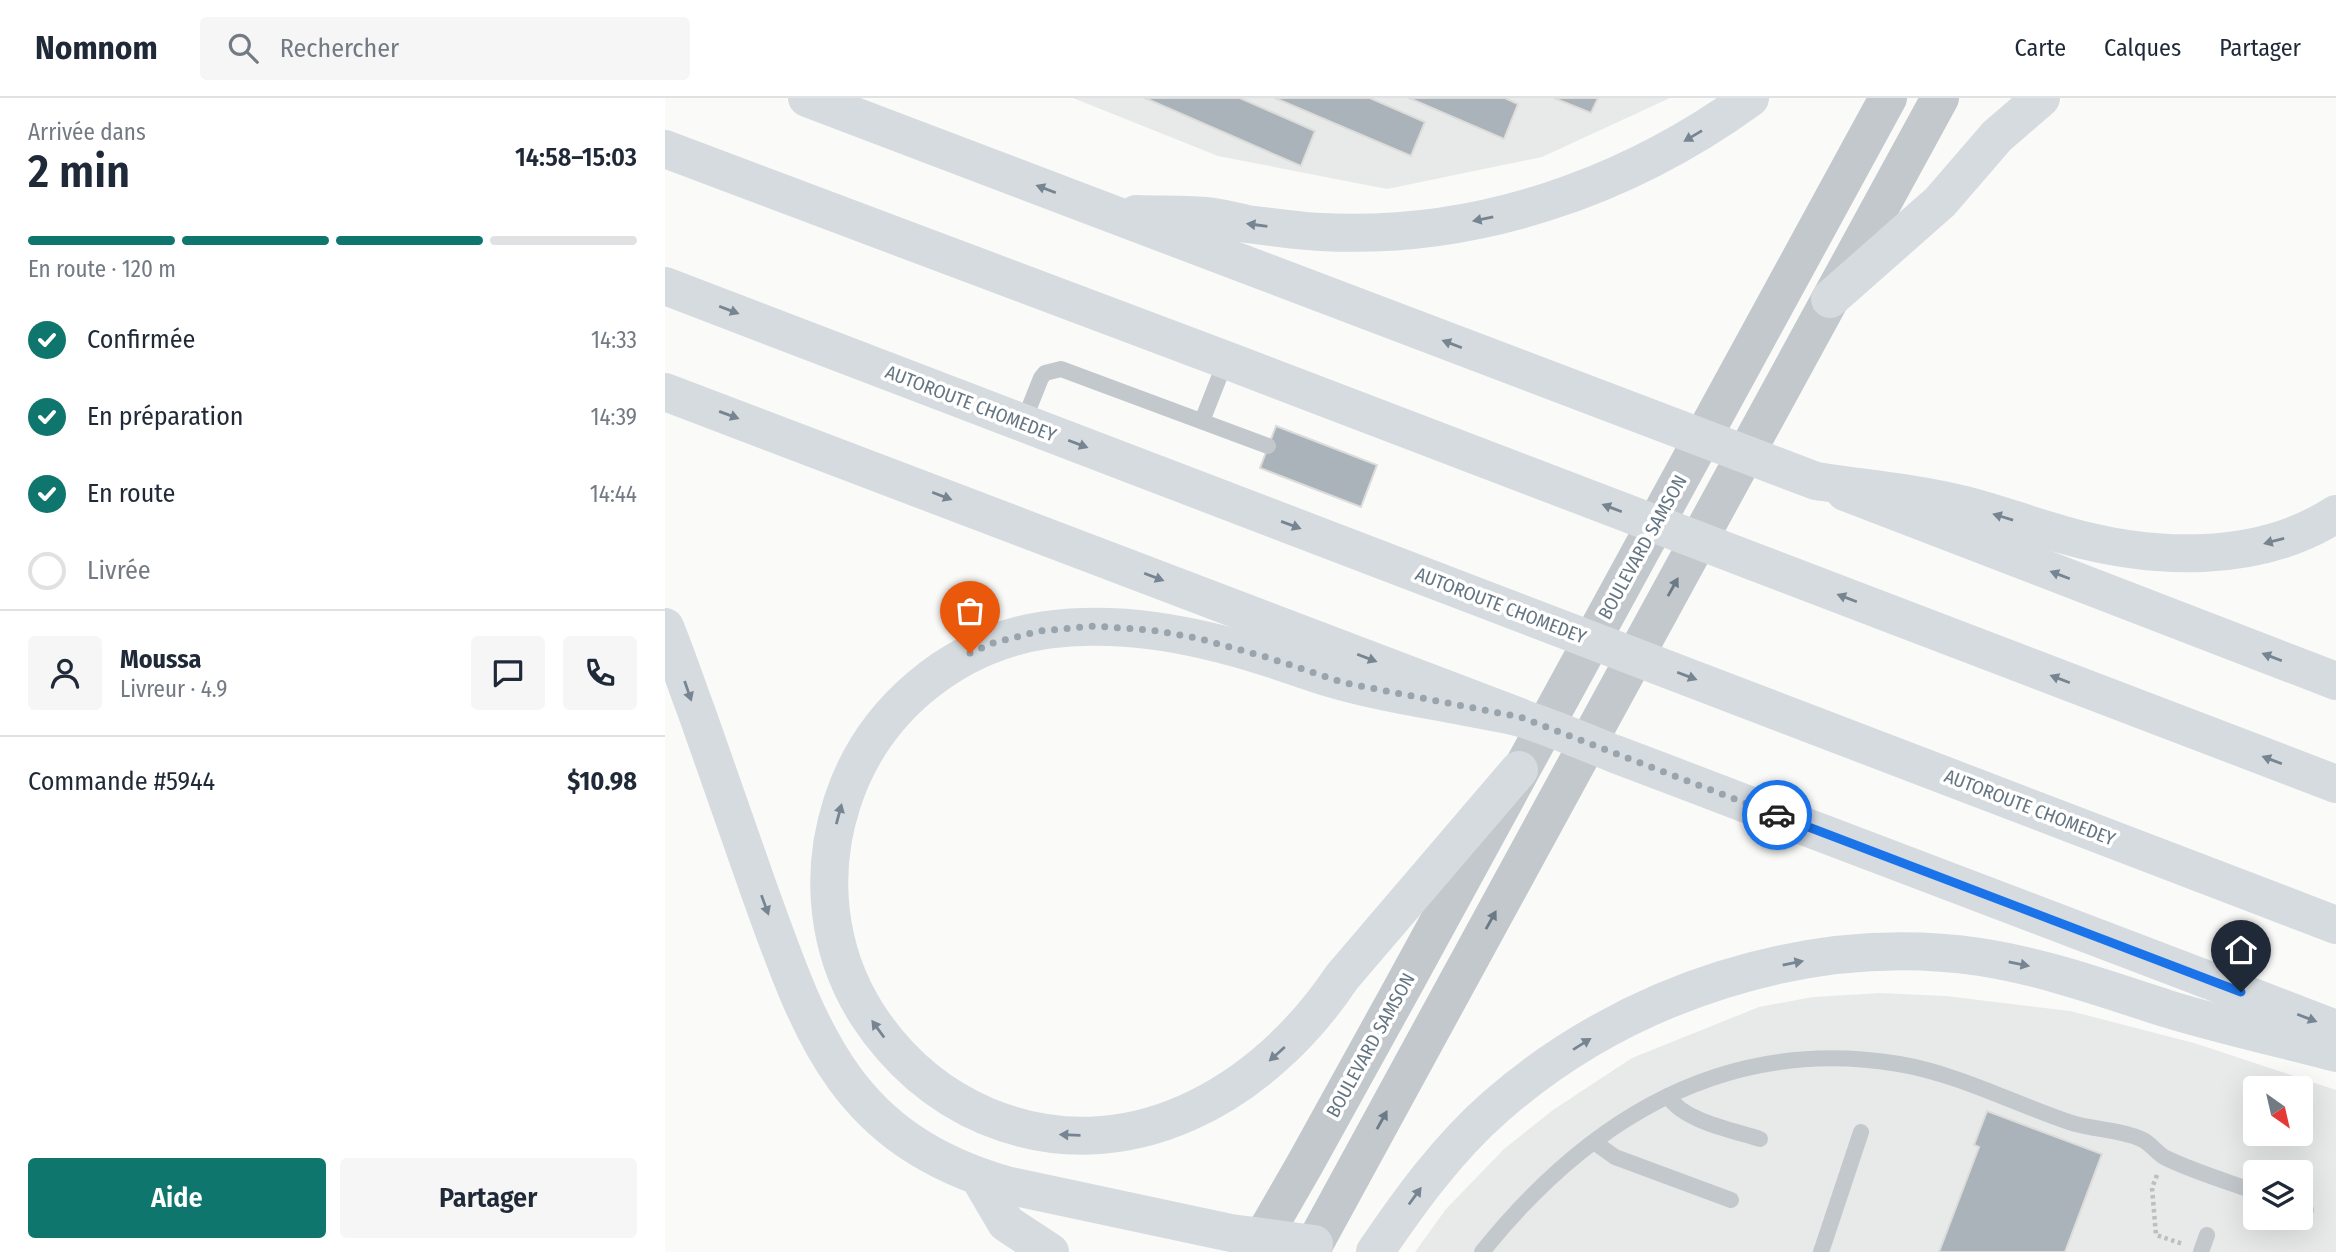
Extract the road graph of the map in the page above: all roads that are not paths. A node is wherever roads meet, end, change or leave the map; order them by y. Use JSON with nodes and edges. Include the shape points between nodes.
{"nodes":[{"id":1,"x":807,"y":98,"type":"edge"},
{"id":2,"x":1750,"y":98,"type":"edge"},
{"id":3,"x":1888,"y":98,"type":"edge"},
{"id":4,"x":1940,"y":98,"type":"edge"},
{"id":5,"x":2041,"y":98,"type":"edge"},
{"id":6,"x":665,"y":149,"type":"edge"},
{"id":7,"x":1109,"y":214,"type":"junction"},
{"id":8,"x":665,"y":286,"type":"edge"},
{"id":9,"x":1829,"y":299,"type":"junction"},
{"id":10,"x":1226,"y":360,"type":"junction"},
{"id":11,"x":665,"y":392,"type":"edge"},
{"id":12,"x":1202,"y":421,"type":"junction"},
{"id":13,"x":1023,"y":423,"type":"junction"},
{"id":14,"x":1268,"y":446,"type":"dead end"},
{"id":15,"x":1816,"y":481,"type":"junction"},
{"id":16,"x":2336,"y":514,"type":"edge"},
{"id":17,"x":665,"y":627,"type":"edge"},
{"id":18,"x":2336,"y":681,"type":"edge"},
{"id":19,"x":1520,"y":717,"type":"junction"},
{"id":20,"x":2336,"y":784,"type":"edge"},
{"id":21,"x":1506,"y":790,"type":"junction"},
{"id":22,"x":2336,"y":925,"type":"edge"},
{"id":23,"x":2336,"y":1029,"type":"edge"},
{"id":24,"x":2336,"y":1053,"type":"edge"},
{"id":25,"x":1668,"y":1096,"type":"junction"},
{"id":26,"x":1861,"y":1132,"type":"dead end"},
{"id":27,"x":1760,"y":1139,"type":"dead end"},
{"id":28,"x":1594,"y":1142,"type":"junction"},
{"id":29,"x":979,"y":1177,"type":"junction"},
{"id":30,"x":2243,"y":1187,"type":"edge"},
{"id":31,"x":1731,"y":1200,"type":"dead end"},
{"id":32,"x":1258,"y":1244,"type":"edge"},
{"id":33,"x":1312,"y":1248,"type":"edge"},
{"id":34,"x":1050,"y":1252,"type":"edge"},
{"id":35,"x":1375,"y":1252,"type":"edge"},
{"id":36,"x":1482,"y":1252,"type":"edge"},
{"id":37,"x":1823,"y":1252,"type":"edge"}],
"edges":[{"from":7,"to":1,"type":"main road","one_way":true},
{"from":2,"to":7,"type":"main road","one_way":true,"via":[[1669,150],[1609,180],[1540,205],[1475,221],[1385,232],[1324,232],[1207,216]]},
{"from":3,"to":21,"type":"street","name":"BOULEVARD SAMSON"},
{"from":4,"to":9,"type":"street"},
{"from":5,"to":9,"type":"main road","via":[[1997,136],[1940,202]]},
{"from":6,"to":10,"type":"main road"},
{"from":15,"to":7,"type":"main road","one_way":true},
{"from":8,"to":13,"type":"main road","name":"AUTOROUTE CHOMEDEY","one_way":true},
{"from":33,"to":9,"type":"street","one_way":true},
{"from":10,"to":12,"type":"lane"},
{"from":20,"to":10,"type":"main road","one_way":true},
{"from":11,"to":19,"type":"main road","one_way":true},
{"from":12,"to":13,"type":"lane","via":[[1061,369],[1041,378]]},
{"from":12,"to":14,"type":"lane"},
{"from":13,"to":22,"type":"main road","name":"AUTOROUTE CHOMEDEY","one_way":true},
{"from":16,"to":15,"type":"main road","one_way":true,"via":[[2304,531],[2254,546],[2164,553],[2066,536],[1953,502]]},
{"from":18,"to":15,"type":"main road","one_way":true},
{"from":17,"to":29,"type":"main road","one_way":true,"via":[[789,972],[819,1040],[852,1089],[885,1123],[930,1155]]},
{"from":21,"to":19,"type":"main road","one_way":true,"via":[[1282,1050],[1208,1103],[1168,1121],[1126,1132],[1060,1135],[1014,1127],[940,1091],[905,1062],[863,1009],[833,931],[829,908],[832,847],[841,804],[869,745],[895,710],[928,679],[970,653],[1015,636],[1094,626],[1151,630],[1227,645],[1345,683]]},
{"from":19,"to":23,"type":"main road","one_way":true},
{"from":21,"to":32,"type":"street","name":"BOULEVARD SAMSON"},
{"from":35,"to":24,"type":"main road","one_way":true,"via":[[1452,1149],[1495,1107],[1587,1040],[1658,1003],[1715,982],[1816,958],[1880,953],[1976,957],[2063,974],[2170,1010]]},
{"from":25,"to":27,"type":"lane","via":[[1687,1114]]},
{"from":25,"to":28,"type":"lane"},
{"from":25,"to":30,"type":"lane","via":[[1701,1081],[1762,1064],[1827,1059],[1899,1065],[1931,1072],[2071,1123],[2143,1139],[2164,1157]]},
{"from":26,"to":37,"type":"lane"},
{"from":28,"to":31,"type":"lane","via":[[1615,1157]]},
{"from":28,"to":36,"type":"lane","via":[[1541,1185]]},
{"from":29,"to":32,"type":"main road","via":[[1231,1233]]},
{"from":29,"to":34,"type":"main road","via":[[1006,1223]]},
{"from":32,"to":33,"type":"main road"}]}
